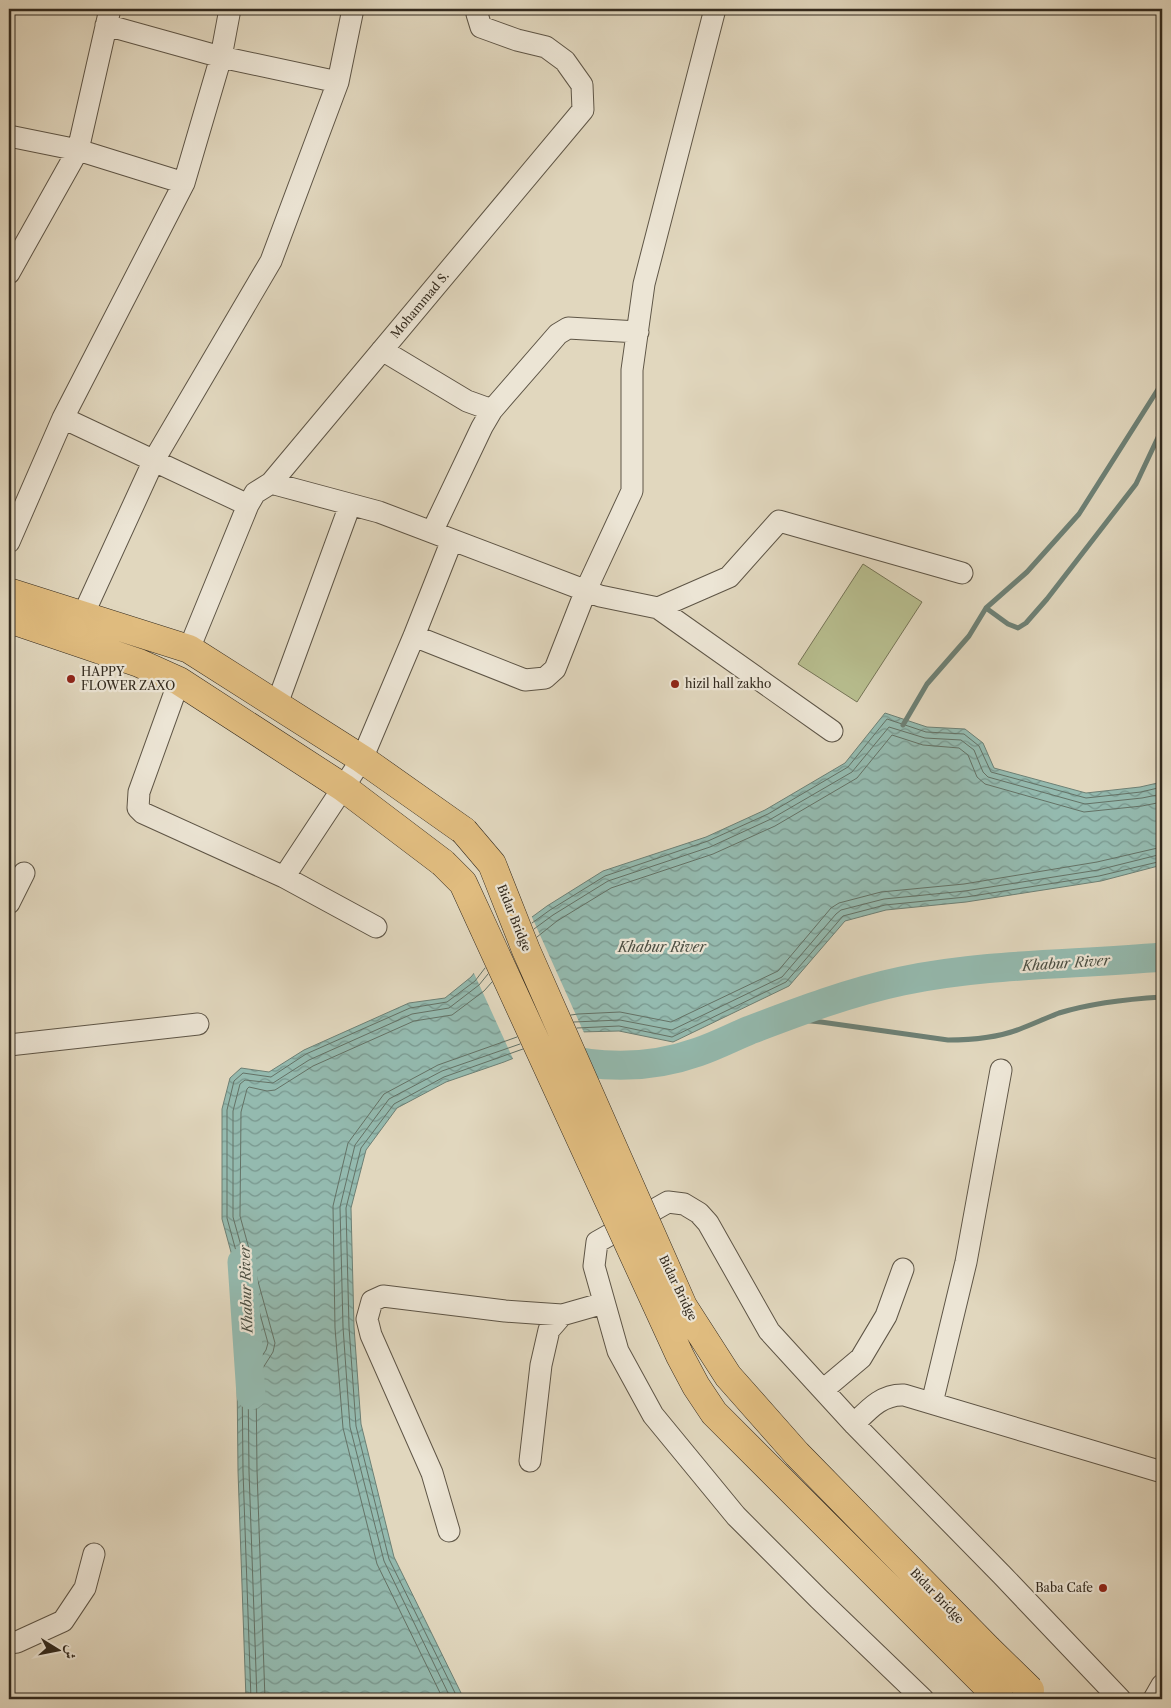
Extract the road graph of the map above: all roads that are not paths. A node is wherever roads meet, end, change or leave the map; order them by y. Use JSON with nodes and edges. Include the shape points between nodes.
{"nodes":[{"id":1,"x":230,"y":9,"type":"edge"},
{"id":2,"x":353,"y":9,"type":"edge"},
{"id":3,"x":478,"y":9,"type":"edge"},
{"id":4,"x":715,"y":9,"type":"edge"},
{"id":5,"x":108,"y":17,"type":"edge"},
{"id":6,"x":221,"y":57,"type":"junction"},
{"id":7,"x":338,"y":82,"type":"junction"},
{"id":8,"x":9,"y":136,"type":"edge"},
{"id":9,"x":78,"y":150,"type":"junction"},
{"id":10,"x":184,"y":183,"type":"junction"},
{"id":11,"x":9,"y":273,"type":"edge"},
{"id":12,"x":638,"y":332,"type":"junction"},
{"id":13,"x":382,"y":350,"type":"junction"},
{"id":14,"x":492,"y":410,"type":"junction"},
{"id":15,"x":64,"y":418,"type":"junction"},
{"id":16,"x":154,"y":460,"type":"junction"},
{"id":17,"x":271,"y":483,"type":"junction"},
{"id":18,"x":248,"y":505,"type":"junction"},
{"id":19,"x":350,"y":505,"type":"junction"},
{"id":20,"x":432,"y":532,"type":"junction"},
{"id":21,"x":452,"y":540,"type":"junction"},
{"id":22,"x":9,"y":542,"type":"edge"},
{"id":23,"x":962,"y":573,"type":"dead end"},
{"id":24,"x":586,"y":590,"type":"junction"},
{"id":25,"x":9,"y":592,"type":"edge"},
{"id":26,"x":658,"y":608,"type":"junction"},
{"id":27,"x":83,"y":614,"type":"junction"},
{"id":28,"x":9,"y":619,"type":"edge"},
{"id":29,"x":414,"y":636,"type":"junction"},
{"id":30,"x":189,"y":649,"type":"junction"},
{"id":31,"x":179,"y":681,"type":"junction"},
{"id":32,"x":277,"y":704,"type":"junction"},
{"id":33,"x":832,"y":731,"type":"dead end"},
{"id":34,"x":362,"y":759,"type":"junction"},
{"id":35,"x":344,"y":788,"type":"junction"},
{"id":36,"x":24,"y":873,"type":"dead end"},
{"id":37,"x":284,"y":877,"type":"junction"},
{"id":38,"x":9,"y":903,"type":"edge"},
{"id":39,"x":376,"y":927,"type":"dead end"},
{"id":40,"x":198,"y":1024,"type":"dead end"},
{"id":41,"x":9,"y":1045,"type":"edge"},
{"id":42,"x":1001,"y":1070,"type":"dead end"},
{"id":43,"x":903,"y":1269,"type":"dead end"},
{"id":44,"x":604,"y":1303,"type":"junction"},
{"id":45,"x":562,"y":1314,"type":"junction"},
{"id":46,"x":823,"y":1390,"type":"junction"},
{"id":47,"x":932,"y":1403,"type":"junction"},
{"id":48,"x":854,"y":1424,"type":"junction"},
{"id":49,"x":530,"y":1461,"type":"dead end"},
{"id":50,"x":1162,"y":1472,"type":"edge"},
{"id":51,"x":449,"y":1531,"type":"dead end"},
{"id":52,"x":94,"y":1554,"type":"dead end"},
{"id":53,"x":9,"y":1643,"type":"edge"},
{"id":54,"x":1162,"y":1685,"type":"edge"},
{"id":55,"x":1034,"y":1694,"type":"edge"},
{"id":56,"x":923,"y":1699,"type":"edge"},
{"id":57,"x":1000,"y":1699,"type":"edge"},
{"id":58,"x":1120,"y":1699,"type":"edge"},
{"id":59,"x":1154,"y":1699,"type":"edge"}],
"edges":[{"from":1,"to":6,"type":"street"},
{"from":2,"to":7,"type":"street"},
{"from":3,"to":13,"type":"street","name":"Mohammad S.","via":[[481,27],[546,47],[566,61],[582,85],[583,110]]},
{"from":4,"to":12,"type":"street","via":[[644,284]]},
{"from":5,"to":6,"type":"street"},
{"from":5,"to":9,"type":"street"},
{"from":6,"to":7,"type":"street"},
{"from":6,"to":10,"type":"street"},
{"from":7,"to":16,"type":"street","via":[[271,260]]},
{"from":8,"to":9,"type":"street"},
{"from":9,"to":10,"type":"street"},
{"from":9,"to":11,"type":"street"},
{"from":10,"to":15,"type":"street"},
{"from":12,"to":14,"type":"street","via":[[568,328],[558,334]]},
{"from":12,"to":24,"type":"street","via":[[632,370],[632,491]]},
{"from":13,"to":14,"type":"street","via":[[467,401]]},
{"from":13,"to":17,"type":"street","name":"Mohammad S."},
{"from":14,"to":20,"type":"street"},
{"from":15,"to":16,"type":"street"},
{"from":15,"to":22,"type":"street"},
{"from":16,"to":18,"type":"street"},
{"from":16,"to":27,"type":"street"},
{"from":17,"to":18,"type":"street","name":"Mohammad S.","via":[[255,493]]},
{"from":17,"to":19,"type":"street"},
{"from":18,"to":30,"type":"street","name":"Mohammad S."},
{"from":19,"to":20,"type":"street"},
{"from":19,"to":32,"type":"street"},
{"from":20,"to":21,"type":"street"},
{"from":21,"to":24,"type":"street"},
{"from":21,"to":29,"type":"street"},
{"from":23,"to":26,"type":"street","via":[[779,521],[729,577]]},
{"from":24,"to":26,"type":"street"},
{"from":24,"to":29,"type":"street","via":[[555,669],[545,678],[525,680]]},
{"from":25,"to":27,"type":"main road","name":"Bidar Bridge"},
{"from":26,"to":33,"type":"street"},
{"from":27,"to":30,"type":"main road","name":"Bidar Bridge"},
{"from":28,"to":31,"type":"main road","name":"Bidar Bridge","via":[[139,663]]},
{"from":29,"to":34,"type":"street"},
{"from":30,"to":32,"type":"main road","name":"Bidar Bridge"},
{"from":31,"to":35,"type":"main road","name":"Bidar Bridge"},
{"from":31,"to":37,"type":"street","via":[[140,792],[138,808],[143,814]]},
{"from":32,"to":34,"type":"main road","name":"Bidar Bridge"},
{"from":34,"to":35,"type":"street"},
{"from":34,"to":55,"type":"main road","name":"Bidar Bridge","bridge":true,"via":[[464,831],[492,864],[526,950],[683,1306],[728,1376],[797,1454]]},
{"from":35,"to":37,"type":"street"},
{"from":35,"to":57,"type":"main road","name":"Bidar Bridge","bridge":true,"via":[[443,863],[463,884],[680,1356],[714,1413]]},
{"from":36,"to":38,"type":"street"},
{"from":37,"to":39,"type":"street"},
{"from":40,"to":41,"type":"street"},
{"from":42,"to":47,"type":"street","via":[[966,1262]]},
{"from":43,"to":46,"type":"street","via":[[886,1316],[860,1358]]},
{"from":44,"to":45,"type":"street"},
{"from":44,"to":46,"type":"street","via":[[594,1266],[597,1242],[668,1202],[684,1204],[708,1223],[769,1331]]},
{"from":44,"to":56,"type":"street","via":[[618,1351],[653,1415],[736,1516]]},
{"from":45,"to":49,"type":"street","via":[[549,1330],[541,1366]]},
{"from":45,"to":51,"type":"street","via":[[505,1311],[384,1296],[372,1302],[367,1318],[371,1335],[432,1473]]},
{"from":46,"to":48,"type":"street"},
{"from":47,"to":48,"type":"street","via":[[904,1395],[888,1396]]},
{"from":47,"to":50,"type":"street"},
{"from":48,"to":58,"type":"street"},
{"from":52,"to":53,"type":"street","via":[[85,1588],[63,1621]]},
{"from":54,"to":59,"type":"street"}]}
